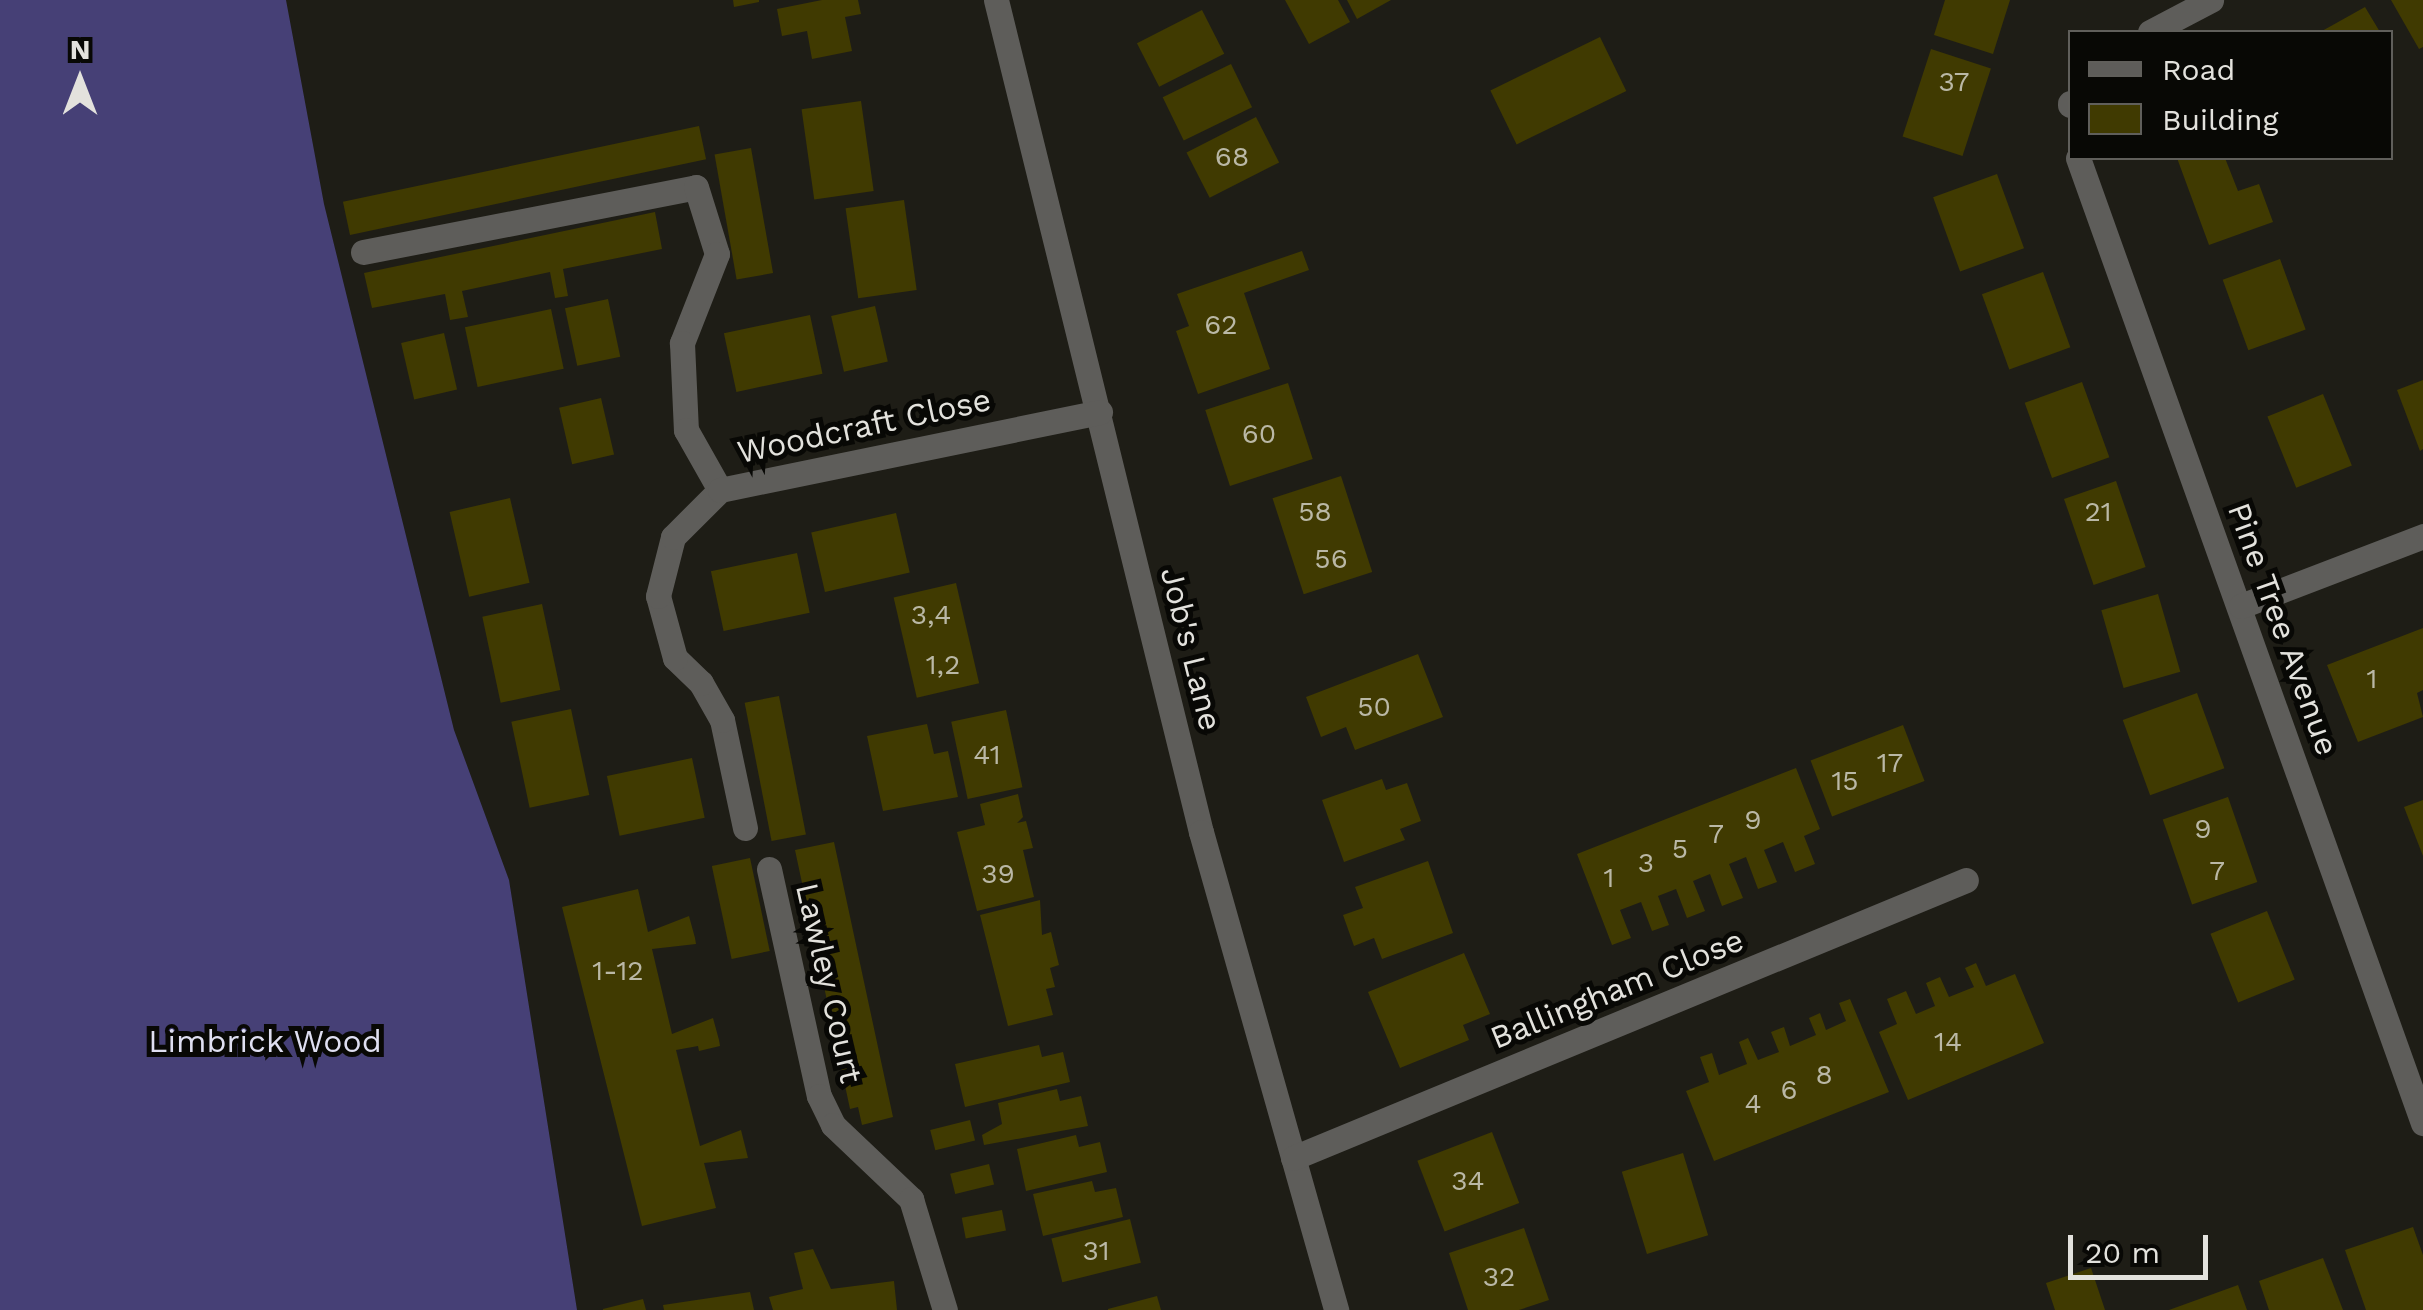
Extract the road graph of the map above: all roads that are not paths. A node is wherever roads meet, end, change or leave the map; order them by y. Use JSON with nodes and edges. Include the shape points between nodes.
{"nodes":[{"id":1,"x":2211,"y":0,"type":"edge"},
{"id":2,"x":1001,"y":2,"type":"edge"},
{"id":3,"x":2154,"y":30,"type":"edge"},
{"id":4,"x":2079,"y":160,"type":"edge"},
{"id":5,"x":363,"y":252,"type":"dead end"},
{"id":6,"x":1100,"y":412,"type":"junction"},
{"id":7,"x":720,"y":490,"type":"junction"},
{"id":8,"x":2423,"y":536,"type":"edge"},
{"id":9,"x":2241,"y":606,"type":"junction"},
{"id":10,"x":745,"y":828,"type":"dead end"},
{"id":11,"x":770,"y":869,"type":"dead end"},
{"id":12,"x":1966,"y":880,"type":"dead end"},
{"id":13,"x":2423,"y":1123,"type":"edge"},
{"id":14,"x":1293,"y":1158,"type":"junction"},
{"id":15,"x":945,"y":1310,"type":"edge"},
{"id":16,"x":1336,"y":1310,"type":"edge"}],
"edges":[{"from":1,"to":3,"type":"street"},
{"from":2,"to":6,"type":"street","name":"Job's Lane"},
{"from":4,"to":9,"type":"street","name":"Pine Tree Avenue"},
{"from":5,"to":7,"type":"street","via":[[696,188],[717,254],[682,343],[686,430]]},
{"from":6,"to":7,"type":"street","name":"Woodcraft Close"},
{"from":6,"to":14,"type":"street","name":"Job's Lane","via":[[1201,832]]},
{"from":7,"to":10,"type":"street","name":"Woodcraft Close","via":[[673,536],[658,596],[675,658],[701,682],[722,720]]},
{"from":8,"to":9,"type":"street"},
{"from":9,"to":13,"type":"street","name":"Pine Tree Avenue"},
{"from":11,"to":15,"type":"street","name":"Lawley Court","via":[[819,1096],[834,1124],[911,1199]]},
{"from":12,"to":14,"type":"street","name":"Ballingham Close"},
{"from":14,"to":16,"type":"street","name":"Job's Lane"}]}
